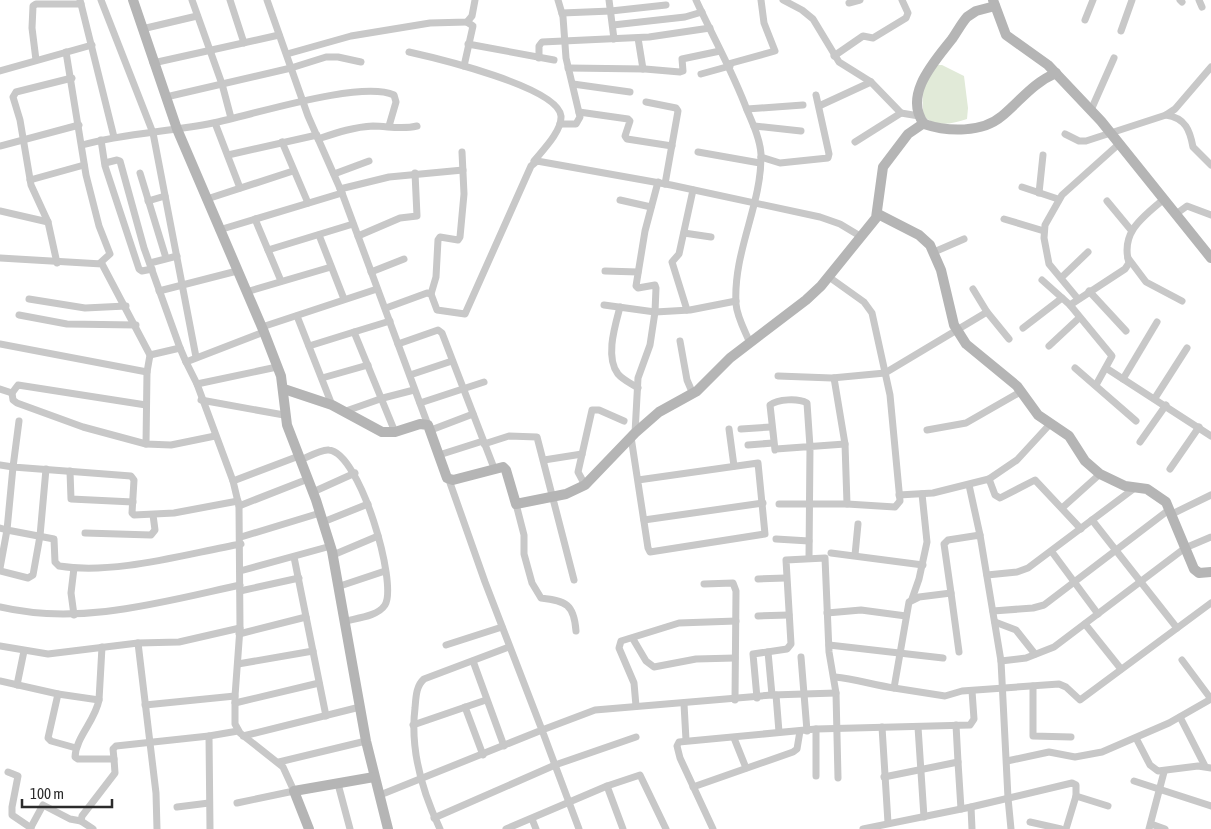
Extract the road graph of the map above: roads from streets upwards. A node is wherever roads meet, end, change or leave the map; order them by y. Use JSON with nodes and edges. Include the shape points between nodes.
{"nodes":[{"id":1,"x":101,"y":0,"type":"edge"},
{"id":2,"x":133,"y":0,"type":"edge"},
{"id":3,"x":192,"y":0,"type":"edge"},
{"id":4,"x":230,"y":0,"type":"edge"},
{"id":5,"x":267,"y":0,"type":"edge"},
{"id":6,"x":475,"y":0,"type":"edge"},
{"id":7,"x":558,"y":0,"type":"edge"},
{"id":8,"x":609,"y":0,"type":"edge"},
{"id":9,"x":696,"y":0,"type":"edge"},
{"id":10,"x":761,"y":0,"type":"edge"},
{"id":11,"x":783,"y":0,"type":"edge"},
{"id":12,"x":860,"y":0,"type":"edge"},
{"id":13,"x":902,"y":0,"type":"edge"},
{"id":14,"x":1093,"y":0,"type":"edge"},
{"id":15,"x":1132,"y":0,"type":"edge"},
{"id":16,"x":81,"y":2,"type":"edge"},
{"id":17,"x":849,"y":3,"type":"dead end"},
{"id":18,"x":994,"y":3,"type":"edge"},
{"id":19,"x":666,"y":5,"type":"dead end"},
{"id":20,"x":611,"y":12,"type":"junction"},
{"id":21,"x":702,"y":12,"type":"junction"},
{"id":22,"x":562,"y":13,"type":"junction"},
{"id":23,"x":197,"y":16,"type":"junction"},
{"id":24,"x":1085,"y":20,"type":"dead end"},
{"id":25,"x":467,"y":22,"type":"junction"},
{"id":26,"x":613,"y":25,"type":"junction"},
{"id":27,"x":710,"y":28,"type":"junction"},
{"id":28,"x":142,"y":29,"type":"junction"},
{"id":29,"x":1121,"y":31,"type":"dead end"},
{"id":30,"x":279,"y":35,"type":"junction"},
{"id":31,"x":638,"y":38,"type":"junction"},
{"id":32,"x":614,"y":39,"type":"junction"},
{"id":33,"x":565,"y":42,"type":"junction"},
{"id":34,"x":244,"y":43,"type":"junction"},
{"id":35,"x":468,"y":44,"type":"junction"},
{"id":36,"x":92,"y":45,"type":"junction"},
{"id":37,"x":210,"y":51,"type":"junction"},
{"id":38,"x":720,"y":51,"type":"junction"},
{"id":39,"x":66,"y":52,"type":"junction"},
{"id":40,"x":409,"y":52,"type":"dead end"},
{"id":41,"x":286,"y":54,"type":"junction"},
{"id":42,"x":834,"y":56,"type":"junction"},
{"id":43,"x":539,"y":58,"type":"junction"},
{"id":44,"x":1114,"y":58,"type":"dead end"},
{"id":45,"x":36,"y":60,"type":"junction"},
{"id":46,"x":554,"y":60,"type":"dead end"},
{"id":47,"x":361,"y":62,"type":"dead end"},
{"id":48,"x":153,"y":63,"type":"junction"},
{"id":49,"x":729,"y":65,"type":"junction"},
{"id":50,"x":464,"y":66,"type":"junction"},
{"id":51,"x":1211,"y":67,"type":"edge"},
{"id":52,"x":292,"y":68,"type":"junction"},
{"id":53,"x":568,"y":68,"type":"junction"},
{"id":54,"x":643,"y":69,"type":"junction"},
{"id":55,"x":0,"y":71,"type":"edge"},
{"id":56,"x":1056,"y":73,"type":"junction"},
{"id":57,"x":700,"y":74,"type":"dead end"},
{"id":58,"x":72,"y":78,"type":"junction"},
{"id":59,"x":871,"y":82,"type":"junction"},
{"id":60,"x":222,"y":84,"type":"junction"},
{"id":61,"x":573,"y":84,"type":"junction"},
{"id":62,"x":630,"y":92,"type":"dead end"},
{"id":63,"x":816,"y":96,"type":"dead end"},
{"id":64,"x":166,"y":97,"type":"junction"},
{"id":65,"x":646,"y":102,"type":"dead end"},
{"id":66,"x":303,"y":103,"type":"junction"},
{"id":67,"x":803,"y":105,"type":"dead end"},
{"id":68,"x":819,"y":106,"type":"junction"},
{"id":69,"x":747,"y":109,"type":"junction"},
{"id":70,"x":1091,"y":110,"type":"junction"},
{"id":71,"x":579,"y":112,"type":"junction"},
{"id":72,"x":901,"y":113,"type":"junction"},
{"id":73,"x":1166,"y":115,"type":"junction"},
{"id":74,"x":231,"y":118,"type":"junction"},
{"id":75,"x":921,"y":119,"type":"junction"},
{"id":76,"x":215,"y":123,"type":"junction"},
{"id":77,"x":560,"y":124,"type":"junction"},
{"id":78,"x":78,"y":125,"type":"junction"},
{"id":79,"x":389,"y":126,"type":"junction"},
{"id":80,"x":416,"y":126,"type":"dead end"},
{"id":81,"x":754,"y":126,"type":"junction"},
{"id":82,"x":177,"y":129,"type":"junction"},
{"id":83,"x":801,"y":131,"type":"dead end"},
{"id":84,"x":153,"y":133,"type":"junction"},
{"id":85,"x":1065,"y":134,"type":"dead end"},
{"id":86,"x":1112,"y":134,"type":"junction"},
{"id":87,"x":114,"y":137,"type":"junction"},
{"id":88,"x":317,"y":137,"type":"junction"},
{"id":89,"x":102,"y":140,"type":"junction"},
{"id":90,"x":23,"y":141,"type":"junction"},
{"id":91,"x":282,"y":142,"type":"junction"},
{"id":92,"x":855,"y":142,"type":"dead end"},
{"id":93,"x":1120,"y":143,"type":"junction"},
{"id":94,"x":82,"y":145,"type":"junction"},
{"id":95,"x":0,"y":146,"type":"edge"},
{"id":96,"x":672,"y":146,"type":"junction"},
{"id":97,"x":462,"y":152,"type":"dead end"},
{"id":98,"x":698,"y":152,"type":"dead end"},
{"id":99,"x":228,"y":155,"type":"junction"},
{"id":100,"x":1043,"y":155,"type":"dead end"},
{"id":101,"x":760,"y":160,"type":"junction"},
{"id":102,"x":369,"y":161,"type":"dead end"},
{"id":103,"x":534,"y":162,"type":"junction"},
{"id":104,"x":105,"y":163,"type":"junction"},
{"id":105,"x":84,"y":165,"type":"junction"},
{"id":106,"x":1211,"y":165,"type":"edge"},
{"id":107,"x":463,"y":170,"type":"junction"},
{"id":108,"x":293,"y":172,"type":"junction"},
{"id":109,"x":140,"y":173,"type":"dead end"},
{"id":110,"x":415,"y":173,"type":"junction"},
{"id":111,"x":334,"y":174,"type":"junction"},
{"id":112,"x":30,"y":180,"type":"junction"},
{"id":113,"x":661,"y":183,"type":"junction"},
{"id":114,"x":1022,"y":187,"type":"dead end"},
{"id":115,"x":240,"y":188,"type":"junction"},
{"id":116,"x":693,"y":190,"type":"junction"},
{"id":117,"x":341,"y":191,"type":"junction"},
{"id":118,"x":1039,"y":193,"type":"junction"},
{"id":119,"x":165,"y":196,"type":"junction"},
{"id":120,"x":207,"y":199,"type":"junction"},
{"id":121,"x":1058,"y":199,"type":"junction"},
{"id":122,"x":1164,"y":199,"type":"junction"},
{"id":123,"x":148,"y":200,"type":"junction"},
{"id":124,"x":620,"y":200,"type":"dead end"},
{"id":125,"x":1107,"y":201,"type":"dead end"},
{"id":126,"x":308,"y":203,"type":"junction"},
{"id":127,"x":756,"y":203,"type":"junction"},
{"id":128,"x":651,"y":207,"type":"junction"},
{"id":129,"x":0,"y":211,"type":"edge"},
{"id":130,"x":878,"y":214,"type":"junction"},
{"id":131,"x":1176,"y":214,"type":"junction"},
{"id":132,"x":1211,"y":215,"type":"edge"},
{"id":133,"x":254,"y":219,"type":"junction"},
{"id":134,"x":1004,"y":219,"type":"dead end"},
{"id":135,"x":48,"y":222,"type":"junction"},
{"id":136,"x":353,"y":224,"type":"junction"},
{"id":137,"x":219,"y":230,"type":"junction"},
{"id":138,"x":1131,"y":230,"type":"junction"},
{"id":139,"x":1044,"y":231,"type":"junction"},
{"id":140,"x":684,"y":233,"type":"junction"},
{"id":141,"x":319,"y":235,"type":"junction"},
{"id":142,"x":358,"y":236,"type":"junction"},
{"id":143,"x":860,"y":236,"type":"junction"},
{"id":144,"x":711,"y":237,"type":"dead end"},
{"id":145,"x":964,"y":239,"type":"dead end"},
{"id":146,"x":268,"y":250,"type":"junction"},
{"id":147,"x":934,"y":252,"type":"junction"},
{"id":148,"x":1088,"y":252,"type":"dead end"},
{"id":149,"x":177,"y":256,"type":"junction"},
{"id":150,"x":1127,"y":257,"type":"junction"},
{"id":151,"x":0,"y":258,"type":"edge"},
{"id":152,"x":166,"y":258,"type":"junction"},
{"id":153,"x":1211,"y":258,"type":"edge"},
{"id":154,"x":404,"y":260,"type":"dead end"},
{"id":155,"x":57,"y":263,"type":"junction"},
{"id":156,"x":100,"y":264,"type":"junction"},
{"id":157,"x":151,"y":266,"type":"junction"},
{"id":158,"x":330,"y":267,"type":"junction"},
{"id":159,"x":237,"y":271,"type":"junction"},
{"id":160,"x":605,"y":271,"type":"dead end"},
{"id":161,"x":371,"y":272,"type":"junction"},
{"id":162,"x":638,"y":272,"type":"junction"},
{"id":163,"x":828,"y":277,"type":"junction"},
{"id":164,"x":1062,"y":277,"type":"junction"},
{"id":165,"x":1042,"y":280,"type":"dead end"},
{"id":166,"x":281,"y":281,"type":"junction"},
{"id":167,"x":186,"y":285,"type":"junction"},
{"id":168,"x":378,"y":289,"type":"junction"},
{"id":169,"x":973,"y":289,"type":"dead end"},
{"id":170,"x":159,"y":291,"type":"junction"},
{"id":171,"x":1089,"y":291,"type":"junction"},
{"id":172,"x":246,"y":292,"type":"junction"},
{"id":173,"x":430,"y":294,"type":"junction"},
{"id":174,"x":1062,"y":298,"type":"junction"},
{"id":175,"x":29,"y":299,"type":"dead end"},
{"id":176,"x":344,"y":299,"type":"junction"},
{"id":177,"x":1078,"y":299,"type":"junction"},
{"id":178,"x":736,"y":301,"type":"junction"},
{"id":179,"x":1182,"y":301,"type":"dead end"},
{"id":180,"x":604,"y":305,"type":"dead end"},
{"id":181,"x":1070,"y":305,"type":"junction"},
{"id":182,"x":126,"y":306,"type":"junction"},
{"id":183,"x":386,"y":308,"type":"junction"},
{"id":184,"x":620,"y":308,"type":"junction"},
{"id":185,"x":687,"y":310,"type":"junction"},
{"id":186,"x":655,"y":312,"type":"junction"},
{"id":187,"x":987,"y":312,"type":"junction"},
{"id":188,"x":19,"y":315,"type":"dead end"},
{"id":189,"x":297,"y":316,"type":"junction"},
{"id":190,"x":1079,"y":318,"type":"junction"},
{"id":191,"x":390,"y":321,"type":"junction"},
{"id":192,"x":1157,"y":322,"type":"dead end"},
{"id":193,"x":136,"y":325,"type":"junction"},
{"id":194,"x":1023,"y":328,"type":"dead end"},
{"id":195,"x":263,"y":330,"type":"junction"},
{"id":196,"x":1126,"y":331,"type":"dead end"},
{"id":197,"x":354,"y":332,"type":"junction"},
{"id":198,"x":957,"y":332,"type":"junction"},
{"id":199,"x":1009,"y":339,"type":"dead end"},
{"id":200,"x":680,"y":341,"type":"dead end"},
{"id":201,"x":750,"y":343,"type":"junction"},
{"id":202,"x":0,"y":344,"type":"edge"},
{"id":203,"x":398,"y":344,"type":"junction"},
{"id":204,"x":309,"y":346,"type":"junction"},
{"id":205,"x":1049,"y":346,"type":"dead end"},
{"id":206,"x":180,"y":348,"type":"junction"},
{"id":207,"x":1187,"y":348,"type":"dead end"},
{"id":208,"x":150,"y":355,"type":"junction"},
{"id":209,"x":196,"y":357,"type":"junction"},
{"id":210,"x":452,"y":361,"type":"junction"},
{"id":211,"x":186,"y":362,"type":"junction"},
{"id":212,"x":368,"y":365,"type":"junction"},
{"id":213,"x":277,"y":367,"type":"junction"},
{"id":214,"x":1075,"y":368,"type":"dead end"},
{"id":215,"x":1106,"y":368,"type":"junction"},
{"id":216,"x":147,"y":372,"type":"junction"},
{"id":217,"x":885,"y":373,"type":"junction"},
{"id":218,"x":410,"y":375,"type":"junction"},
{"id":219,"x":778,"y":376,"type":"dead end"},
{"id":220,"x":322,"y":378,"type":"junction"},
{"id":221,"x":834,"y":378,"type":"junction"},
{"id":222,"x":1123,"y":379,"type":"junction"},
{"id":223,"x":484,"y":382,"type":"dead end"},
{"id":224,"x":197,"y":384,"type":"junction"},
{"id":225,"x":1096,"y":385,"type":"junction"},
{"id":226,"x":638,"y":388,"type":"junction"},
{"id":227,"x":0,"y":389,"type":"edge"},
{"id":228,"x":284,"y":390,"type":"junction"},
{"id":229,"x":414,"y":390,"type":"junction"},
{"id":230,"x":464,"y":390,"type":"junction"},
{"id":231,"x":1022,"y":391,"type":"junction"},
{"id":232,"x":12,"y":392,"type":"junction"},
{"id":233,"x":693,"y":394,"type":"junction"},
{"id":234,"x":382,"y":398,"type":"junction"},
{"id":235,"x":1155,"y":398,"type":"junction"},
{"id":236,"x":201,"y":400,"type":"junction"},
{"id":237,"x":420,"y":403,"type":"junction"},
{"id":238,"x":146,"y":405,"type":"junction"},
{"id":239,"x":332,"y":405,"type":"junction"},
{"id":240,"x":1166,"y":405,"type":"junction"},
{"id":241,"x":346,"y":411,"type":"junction"},
{"id":242,"x":473,"y":414,"type":"junction"},
{"id":243,"x":284,"y":415,"type":"junction"},
{"id":244,"x":19,"y":421,"type":"dead end"},
{"id":245,"x":624,"y":421,"type":"dead end"},
{"id":246,"x":1136,"y":421,"type":"dead end"},
{"id":247,"x":1050,"y":423,"type":"junction"},
{"id":248,"x":771,"y":427,"type":"junction"},
{"id":249,"x":429,"y":428,"type":"junction"},
{"id":250,"x":1199,"y":428,"type":"junction"},
{"id":251,"x":729,"y":429,"type":"dead end"},
{"id":252,"x":741,"y":429,"type":"dead end"},
{"id":253,"x":927,"y":430,"type":"dead end"},
{"id":254,"x":395,"y":432,"type":"junction"},
{"id":255,"x":633,"y":435,"type":"junction"},
{"id":256,"x":215,"y":436,"type":"junction"},
{"id":257,"x":1211,"y":436,"type":"edge"},
{"id":258,"x":483,"y":442,"type":"junction"},
{"id":259,"x":1140,"y":442,"type":"dead end"},
{"id":260,"x":773,"y":443,"type":"junction"},
{"id":261,"x":146,"y":444,"type":"junction"},
{"id":262,"x":845,"y":444,"type":"junction"},
{"id":263,"x":748,"y":445,"type":"dead end"},
{"id":264,"x":810,"y":447,"type":"junction"},
{"id":265,"x":582,"y":454,"type":"junction"},
{"id":266,"x":439,"y":455,"type":"junction"},
{"id":267,"x":300,"y":458,"type":"junction"},
{"id":268,"x":544,"y":460,"type":"junction"},
{"id":269,"x":0,"y":466,"type":"edge"},
{"id":270,"x":734,"y":466,"type":"junction"},
{"id":271,"x":13,"y":467,"type":"junction"},
{"id":272,"x":494,"y":468,"type":"junction"},
{"id":273,"x":1170,"y":469,"type":"dead end"},
{"id":274,"x":46,"y":470,"type":"junction"},
{"id":275,"x":70,"y":471,"type":"junction"},
{"id":276,"x":355,"y":473,"type":"junction"},
{"id":277,"x":1100,"y":474,"type":"junction"},
{"id":278,"x":308,"y":479,"type":"junction"},
{"id":279,"x":989,"y":479,"type":"junction"},
{"id":280,"x":449,"y":480,"type":"junction"},
{"id":281,"x":638,"y":480,"type":"junction"},
{"id":282,"x":233,"y":481,"type":"junction"},
{"id":283,"x":585,"y":485,"type":"junction"},
{"id":284,"x":969,"y":486,"type":"junction"},
{"id":285,"x":1136,"y":486,"type":"junction"},
{"id":286,"x":313,"y":492,"type":"junction"},
{"id":287,"x":922,"y":494,"type":"junction"},
{"id":288,"x":1211,"y":495,"type":"edge"},
{"id":289,"x":899,"y":496,"type":"junction"},
{"id":290,"x":551,"y":497,"type":"junction"},
{"id":291,"x":132,"y":502,"type":"junction"},
{"id":292,"x":763,"y":502,"type":"junction"},
{"id":293,"x":239,"y":503,"type":"junction"},
{"id":294,"x":810,"y":503,"type":"junction"},
{"id":295,"x":368,"y":504,"type":"junction"},
{"id":296,"x":516,"y":504,"type":"junction"},
{"id":297,"x":780,"y":504,"type":"dead end"},
{"id":298,"x":847,"y":504,"type":"junction"},
{"id":299,"x":1062,"y":508,"type":"junction"},
{"id":300,"x":1171,"y":511,"type":"junction"},
{"id":301,"x":153,"y":515,"type":"junction"},
{"id":302,"x":322,"y":518,"type":"junction"},
{"id":303,"x":644,"y":520,"type":"junction"},
{"id":304,"x":1092,"y":520,"type":"junction"},
{"id":305,"x":858,"y":524,"type":"dead end"},
{"id":306,"x":4,"y":529,"type":"edge"},
{"id":307,"x":1081,"y":529,"type":"junction"},
{"id":308,"x":85,"y":534,"type":"dead end"},
{"id":309,"x":980,"y":535,"type":"junction"},
{"id":310,"x":40,"y":536,"type":"junction"},
{"id":311,"x":378,"y":536,"type":"junction"},
{"id":312,"x":1211,"y":537,"type":"edge"},
{"id":313,"x":776,"y":539,"type":"dead end"},
{"id":314,"x":241,"y":540,"type":"junction"},
{"id":315,"x":809,"y":541,"type":"junction"},
{"id":316,"x":1185,"y":548,"type":"junction"},
{"id":317,"x":332,"y":550,"type":"junction"},
{"id":318,"x":1118,"y":550,"type":"junction"},
{"id":319,"x":1052,"y":552,"type":"junction"},
{"id":320,"x":832,"y":553,"type":"dead end"},
{"id":321,"x":855,"y":555,"type":"junction"},
{"id":322,"x":294,"y":556,"type":"junction"},
{"id":323,"x":809,"y":558,"type":"junction"},
{"id":324,"x":923,"y":565,"type":"junction"},
{"id":325,"x":74,"y":568,"type":"junction"},
{"id":326,"x":0,"y":569,"type":"edge"},
{"id":327,"x":240,"y":571,"type":"junction"},
{"id":328,"x":385,"y":571,"type":"junction"},
{"id":329,"x":1211,"y":572,"type":"edge"},
{"id":330,"x":987,"y":575,"type":"junction"},
{"id":331,"x":299,"y":578,"type":"junction"},
{"id":332,"x":786,"y":578,"type":"junction"},
{"id":333,"x":758,"y":579,"type":"dead end"},
{"id":334,"x":574,"y":580,"type":"dead end"},
{"id":335,"x":1142,"y":580,"type":"junction"},
{"id":336,"x":1075,"y":582,"type":"junction"},
{"id":337,"x":704,"y":584,"type":"dead end"},
{"id":338,"x":340,"y":586,"type":"junction"},
{"id":339,"x":240,"y":588,"type":"junction"},
{"id":340,"x":951,"y":593,"type":"junction"},
{"id":341,"x":912,"y":599,"type":"junction"},
{"id":342,"x":1211,"y":602,"type":"edge"},
{"id":343,"x":0,"y":607,"type":"edge"},
{"id":344,"x":993,"y":611,"type":"junction"},
{"id":345,"x":826,"y":612,"type":"junction"},
{"id":346,"x":1098,"y":614,"type":"junction"},
{"id":347,"x":74,"y":615,"type":"junction"},
{"id":348,"x":789,"y":615,"type":"junction"},
{"id":349,"x":758,"y":616,"type":"dead end"},
{"id":350,"x":906,"y":616,"type":"junction"},
{"id":351,"x":306,"y":617,"type":"junction"},
{"id":352,"x":346,"y":621,"type":"junction"},
{"id":353,"x":736,"y":621,"type":"junction"},
{"id":354,"x":995,"y":622,"type":"junction"},
{"id":355,"x":1085,"y":624,"type":"junction"},
{"id":356,"x":502,"y":627,"type":"junction"},
{"id":357,"x":1176,"y":628,"type":"junction"},
{"id":358,"x":240,"y":631,"type":"junction"},
{"id":359,"x":576,"y":631,"type":"dead end"},
{"id":360,"x":633,"y":639,"type":"junction"},
{"id":361,"x":138,"y":643,"type":"junction"},
{"id":362,"x":446,"y":645,"type":"dead end"},
{"id":363,"x":829,"y":645,"type":"junction"},
{"id":364,"x":0,"y":646,"type":"edge"},
{"id":365,"x":509,"y":646,"type":"junction"},
{"id":366,"x":102,"y":647,"type":"junction"},
{"id":367,"x":24,"y":651,"type":"junction"},
{"id":368,"x":313,"y":651,"type":"junction"},
{"id":369,"x":768,"y":652,"type":"junction"},
{"id":370,"x":900,"y":652,"type":"junction"},
{"id":371,"x":959,"y":652,"type":"dead end"},
{"id":372,"x":1035,"y":654,"type":"junction"},
{"id":373,"x":801,"y":657,"type":"dead end"},
{"id":374,"x":735,"y":658,"type":"junction"},
{"id":375,"x":944,"y":658,"type":"dead end"},
{"id":376,"x":1182,"y":660,"type":"dead end"},
{"id":377,"x":473,"y":661,"type":"junction"},
{"id":378,"x":1001,"y":661,"type":"junction"},
{"id":379,"x":238,"y":664,"type":"junction"},
{"id":380,"x":1121,"y":669,"type":"junction"},
{"id":381,"x":835,"y":677,"type":"junction"},
{"id":382,"x":0,"y":681,"type":"edge"},
{"id":383,"x":319,"y":683,"type":"junction"},
{"id":384,"x":17,"y":685,"type":"junction"},
{"id":385,"x":1034,"y":686,"type":"junction"},
{"id":386,"x":894,"y":688,"type":"junction"},
{"id":387,"x":1002,"y":688,"type":"junction"},
{"id":388,"x":972,"y":691,"type":"junction"},
{"id":389,"x":836,"y":693,"type":"junction"},
{"id":390,"x":58,"y":694,"type":"junction"},
{"id":391,"x":805,"y":694,"type":"junction"},
{"id":392,"x":774,"y":695,"type":"junction"},
{"id":393,"x":757,"y":698,"type":"junction"},
{"id":394,"x":235,"y":699,"type":"junction"},
{"id":395,"x":1211,"y":699,"type":"edge"},
{"id":396,"x":99,"y":700,"type":"junction"},
{"id":397,"x":486,"y":700,"type":"junction"},
{"id":398,"x":735,"y":700,"type":"junction"},
{"id":399,"x":684,"y":704,"type":"junction"},
{"id":400,"x":145,"y":705,"type":"junction"},
{"id":401,"x":636,"y":706,"type":"junction"},
{"id":402,"x":360,"y":707,"type":"junction"},
{"id":403,"x":465,"y":707,"type":"junction"},
{"id":404,"x":326,"y":716,"type":"junction"},
{"id":405,"x":1180,"y":718,"type":"junction"},
{"id":406,"x":956,"y":724,"type":"junction"},
{"id":407,"x":413,"y":725,"type":"junction"},
{"id":408,"x":918,"y":727,"type":"junction"},
{"id":409,"x":837,"y":728,"type":"junction"},
{"id":410,"x":882,"y":728,"type":"junction"},
{"id":411,"x":816,"y":729,"type":"junction"},
{"id":412,"x":542,"y":730,"type":"junction"},
{"id":413,"x":803,"y":731,"type":"junction"},
{"id":414,"x":779,"y":732,"type":"junction"},
{"id":415,"x":241,"y":733,"type":"junction"},
{"id":416,"x":209,"y":736,"type":"junction"},
{"id":417,"x":1071,"y":736,"type":"dead end"},
{"id":418,"x":636,"y":737,"type":"dead end"},
{"id":419,"x":734,"y":738,"type":"junction"},
{"id":420,"x":1136,"y":738,"type":"junction"},
{"id":421,"x":366,"y":740,"type":"junction"},
{"id":422,"x":686,"y":740,"type":"junction"},
{"id":423,"x":150,"y":742,"type":"junction"},
{"id":424,"x":504,"y":746,"type":"junction"},
{"id":425,"x":76,"y":748,"type":"junction"},
{"id":426,"x":483,"y":755,"type":"junction"},
{"id":427,"x":114,"y":759,"type":"junction"},
{"id":428,"x":1007,"y":761,"type":"junction"},
{"id":429,"x":279,"y":762,"type":"junction"},
{"id":430,"x":958,"y":762,"type":"junction"},
{"id":431,"x":555,"y":765,"type":"junction"},
{"id":432,"x":1208,"y":767,"type":"edge"},
{"id":433,"x":746,"y":768,"type":"junction"},
{"id":434,"x":922,"y":770,"type":"junction"},
{"id":435,"x":8,"y":772,"type":"dead end"},
{"id":436,"x":1164,"y":772,"type":"junction"},
{"id":437,"x":816,"y":776,"type":"dead end"},
{"id":438,"x":374,"y":777,"type":"junction"},
{"id":439,"x":884,"y":777,"type":"junction"},
{"id":440,"x":838,"y":778,"type":"dead end"},
{"id":441,"x":422,"y":780,"type":"junction"},
{"id":442,"x":1134,"y":781,"type":"dead end"},
{"id":443,"x":338,"y":784,"type":"junction"},
{"id":444,"x":607,"y":786,"type":"junction"},
{"id":445,"x":693,"y":787,"type":"junction"},
{"id":446,"x":1160,"y":789,"type":"junction"},
{"id":447,"x":294,"y":791,"type":"junction"},
{"id":448,"x":384,"y":794,"type":"junction"},
{"id":449,"x":1076,"y":796,"type":"junction"},
{"id":450,"x":1008,"y":798,"type":"junction"},
{"id":451,"x":569,"y":802,"type":"junction"},
{"id":452,"x":209,"y":803,"type":"junction"},
{"id":453,"x":238,"y":803,"type":"dead end"},
{"id":454,"x":1108,"y":806,"type":"dead end"},
{"id":455,"x":1211,"y":806,"type":"edge"},
{"id":456,"x":177,"y":807,"type":"dead end"},
{"id":457,"x":971,"y":807,"type":"junction"},
{"id":458,"x":961,"y":809,"type":"junction"},
{"id":459,"x":924,"y":817,"type":"junction"},
{"id":460,"x":434,"y":818,"type":"junction"},
{"id":461,"x":532,"y":819,"type":"junction"},
{"id":462,"x":81,"y":821,"type":"junction"},
{"id":463,"x":1030,"y":822,"type":"dead end"},
{"id":464,"x":888,"y":823,"type":"junction"},
{"id":465,"x":1150,"y":827,"type":"edge"},
{"id":466,"x":30,"y":828,"type":"edge"},
{"id":467,"x":93,"y":829,"type":"edge"},
{"id":468,"x":157,"y":829,"type":"edge"},
{"id":469,"x":210,"y":829,"type":"edge"},
{"id":470,"x":309,"y":829,"type":"edge"},
{"id":471,"x":350,"y":829,"type":"edge"},
{"id":472,"x":388,"y":829,"type":"edge"},
{"id":473,"x":440,"y":829,"type":"edge"},
{"id":474,"x":506,"y":829,"type":"edge"},
{"id":475,"x":536,"y":829,"type":"edge"},
{"id":476,"x":579,"y":829,"type":"edge"},
{"id":477,"x":623,"y":829,"type":"edge"},
{"id":478,"x":666,"y":829,"type":"edge"},
{"id":479,"x":713,"y":829,"type":"edge"},
{"id":480,"x":863,"y":829,"type":"edge"},
{"id":481,"x":972,"y":829,"type":"edge"},
{"id":482,"x":1011,"y":829,"type":"edge"},
{"id":483,"x":1061,"y":829,"type":"edge"},
{"id":484,"x":1066,"y":829,"type":"edge"},
{"id":485,"x":1165,"y":829,"type":"edge"}],
"edges":[{"from":1,"to":84,"type":"street"},
{"from":2,"to":28,"type":"street"},
{"from":3,"to":23,"type":"street"},
{"from":4,"to":34,"type":"street"},
{"from":5,"to":30,"type":"street"},
{"from":6,"to":25,"type":"street","via":[[472,16]]},
{"from":7,"to":22,"type":"street"},
{"from":8,"to":20,"type":"street"},
{"from":9,"to":21,"type":"street"},
{"from":10,"to":49,"type":"street","via":[[764,23],[775,51]]},
{"from":11,"to":42,"type":"street","via":[[810,16]]},
{"from":12,"to":17,"type":"street"},
{"from":13,"to":42,"type":"street","via":[[908,13],[906,18],[873,38],[863,36]]},
{"from":14,"to":24,"type":"street"},
{"from":15,"to":29,"type":"street"},
{"from":16,"to":36,"type":"street"},
{"from":16,"to":45,"type":"street","via":[[33,6]]},
{"from":18,"to":56,"type":"street","via":[[1010,40]]},
{"from":18,"to":75,"type":"street","via":[[970,14],[930,68],[919,88]]},
{"from":19,"to":20,"type":"street"},
{"from":20,"to":22,"type":"street"},
{"from":20,"to":26,"type":"street"},
{"from":21,"to":26,"type":"street"},
{"from":21,"to":27,"type":"street"},
{"from":22,"to":33,"type":"street"},
{"from":23,"to":28,"type":"street"},
{"from":23,"to":37,"type":"street"},
{"from":25,"to":35,"type":"street","via":[[473,26]]},
{"from":25,"to":41,"type":"street","via":[[430,23],[351,36]]},
{"from":26,"to":32,"type":"street"},
{"from":27,"to":31,"type":"street"},
{"from":27,"to":38,"type":"street"},
{"from":28,"to":48,"type":"street"},
{"from":30,"to":34,"type":"street"},
{"from":30,"to":41,"type":"street"},
{"from":31,"to":32,"type":"street"},
{"from":31,"to":54,"type":"street"},
{"from":32,"to":33,"type":"street"},
{"from":33,"to":43,"type":"street","via":[[542,42]]},
{"from":33,"to":53,"type":"street"},
{"from":34,"to":37,"type":"street"},
{"from":35,"to":43,"type":"street"},
{"from":35,"to":50,"type":"street"},
{"from":36,"to":39,"type":"street"},
{"from":36,"to":87,"type":"street"},
{"from":37,"to":48,"type":"street"},
{"from":37,"to":60,"type":"street"},
{"from":38,"to":49,"type":"street"},
{"from":38,"to":54,"type":"street","via":[[682,59],[682,72]]},
{"from":39,"to":45,"type":"street"},
{"from":39,"to":58,"type":"street"},
{"from":40,"to":50,"type":"street"},
{"from":41,"to":52,"type":"street"},
{"from":42,"to":59,"type":"street"},
{"from":43,"to":46,"type":"street"},
{"from":44,"to":70,"type":"street"},
{"from":45,"to":55,"type":"street"},
{"from":47,"to":52,"type":"street","via":[[332,57]]},
{"from":48,"to":64,"type":"street"},
{"from":49,"to":57,"type":"street"},
{"from":49,"to":69,"type":"street"},
{"from":50,"to":77,"type":"street","via":[[542,95],[559,111]]},
{"from":51,"to":73,"type":"street","via":[[1176,109]]},
{"from":52,"to":60,"type":"street"},
{"from":52,"to":66,"type":"street"},
{"from":53,"to":54,"type":"street"},
{"from":53,"to":61,"type":"street"},
{"from":56,"to":70,"type":"street"},
{"from":56,"to":75,"type":"street","via":[[1034,85],[1002,116],[988,124],[959,130]]},
{"from":58,"to":78,"type":"street"},
{"from":58,"to":90,"type":"street","via":[[14,93],[13,102],[19,115]]},
{"from":59,"to":68,"type":"street"},
{"from":59,"to":72,"type":"street"},
{"from":60,"to":64,"type":"street"},
{"from":60,"to":74,"type":"street"},
{"from":61,"to":62,"type":"street"},
{"from":61,"to":71,"type":"street"},
{"from":63,"to":68,"type":"street"},
{"from":64,"to":82,"type":"street"},
{"from":65,"to":96,"type":"street","via":[[678,109]]},
{"from":66,"to":74,"type":"street"},
{"from":66,"to":79,"type":"street","via":[[334,94],[391,93],[396,98]]},
{"from":66,"to":88,"type":"street"},
{"from":67,"to":69,"type":"street"},
{"from":68,"to":101,"type":"street","via":[[828,158],[780,163]]},
{"from":69,"to":81,"type":"street"},
{"from":70,"to":86,"type":"street"},
{"from":71,"to":77,"type":"street","via":[[576,124]]},
{"from":71,"to":96,"type":"street","via":[[628,119],[627,139]]},
{"from":72,"to":75,"type":"street"},
{"from":72,"to":92,"type":"street"},
{"from":73,"to":86,"type":"street"},
{"from":73,"to":106,"type":"street","via":[[1177,118],[1186,126],[1192,136],[1193,147]]},
{"from":74,"to":76,"type":"street"},
{"from":75,"to":130,"type":"street","via":[[883,167],[877,199]]},
{"from":76,"to":82,"type":"street"},
{"from":76,"to":99,"type":"street"},
{"from":77,"to":103,"type":"street"},
{"from":78,"to":90,"type":"street"},
{"from":78,"to":94,"type":"street"},
{"from":79,"to":80,"type":"street","via":[[399,129]]},
{"from":79,"to":88,"type":"street","via":[[355,128]]},
{"from":81,"to":83,"type":"street"},
{"from":81,"to":101,"type":"street"},
{"from":82,"to":84,"type":"street"},
{"from":82,"to":120,"type":"street"},
{"from":84,"to":87,"type":"street"},
{"from":84,"to":119,"type":"street"},
{"from":85,"to":86,"type":"street","via":[[1082,142]]},
{"from":86,"to":93,"type":"street"},
{"from":87,"to":89,"type":"street"},
{"from":88,"to":91,"type":"street"},
{"from":88,"to":111,"type":"street"},
{"from":89,"to":94,"type":"street"},
{"from":89,"to":104,"type":"street"},
{"from":90,"to":95,"type":"street"},
{"from":90,"to":112,"type":"street"},
{"from":91,"to":99,"type":"street"},
{"from":91,"to":108,"type":"street"},
{"from":93,"to":121,"type":"street"},
{"from":93,"to":122,"type":"street"},
{"from":94,"to":105,"type":"street"},
{"from":96,"to":113,"type":"street"},
{"from":97,"to":107,"type":"street"},
{"from":98,"to":101,"type":"street"},
{"from":99,"to":115,"type":"street"},
{"from":100,"to":118,"type":"street"},
{"from":101,"to":127,"type":"street"},
{"from":102,"to":111,"type":"street"},
{"from":103,"to":113,"type":"street","via":[[543,160]]},
{"from":103,"to":173,"type":"street","via":[[465,314],[437,310]]},
{"from":104,"to":157,"type":"street","via":[[139,270]]},
{"from":104,"to":157,"type":"street","via":[[120,160]]},
{"from":105,"to":112,"type":"street"},
{"from":105,"to":156,"type":"street","via":[[110,254]]},
{"from":107,"to":110,"type":"street"},
{"from":107,"to":173,"type":"street","via":[[460,237],[458,240],[440,237],[438,240],[436,277]]},
{"from":108,"to":115,"type":"street"},
{"from":108,"to":126,"type":"street"},
{"from":109,"to":123,"type":"street"},
{"from":110,"to":117,"type":"street"},
{"from":110,"to":142,"type":"street","via":[[417,216],[400,218]]},
{"from":111,"to":117,"type":"street"},
{"from":112,"to":135,"type":"street"},
{"from":113,"to":116,"type":"street"},
{"from":113,"to":128,"type":"street"},
{"from":114,"to":118,"type":"street"},
{"from":115,"to":120,"type":"street"},
{"from":116,"to":127,"type":"street"},
{"from":116,"to":140,"type":"street"},
{"from":117,"to":126,"type":"street"},
{"from":117,"to":136,"type":"street"},
{"from":118,"to":121,"type":"street"},
{"from":119,"to":123,"type":"street"},
{"from":119,"to":149,"type":"street"},
{"from":120,"to":137,"type":"street"},
{"from":121,"to":139,"type":"street"},
{"from":122,"to":131,"type":"street"},
{"from":122,"to":138,"type":"street"},
{"from":123,"to":152,"type":"street"},
{"from":124,"to":128,"type":"street"},
{"from":125,"to":138,"type":"street"},
{"from":126,"to":133,"type":"street"},
{"from":127,"to":143,"type":"street","via":[[831,220]]},
{"from":127,"to":178,"type":"street","via":[[743,238]]},
{"from":128,"to":162,"type":"street"},
{"from":129,"to":135,"type":"street"},
{"from":130,"to":143,"type":"street"},
{"from":130,"to":147,"type":"street","via":[[919,235]]},
{"from":131,"to":132,"type":"street","via":[[1187,206]]},
{"from":131,"to":153,"type":"street"},
{"from":133,"to":137,"type":"street"},
{"from":133,"to":146,"type":"street"},
{"from":134,"to":139,"type":"street"},
{"from":135,"to":155,"type":"street"},
{"from":136,"to":141,"type":"street"},
{"from":136,"to":142,"type":"street"},
{"from":137,"to":159,"type":"street"},
{"from":138,"to":150,"type":"street"},
{"from":139,"to":164,"type":"street","via":[[1049,264]]},
{"from":140,"to":144,"type":"street"},
{"from":140,"to":185,"type":"street","via":[[679,254],[672,262]]},
{"from":141,"to":146,"type":"street"},
{"from":141,"to":158,"type":"street"},
{"from":142,"to":161,"type":"street"},
{"from":143,"to":163,"type":"street"},
{"from":145,"to":147,"type":"street"},
{"from":146,"to":166,"type":"street"},
{"from":147,"to":198,"type":"street"},
{"from":148,"to":164,"type":"street"},
{"from":149,"to":152,"type":"street"},
{"from":149,"to":167,"type":"street"},
{"from":150,"to":171,"type":"street","via":[[1128,266],[1121,273]]},
{"from":150,"to":179,"type":"street","via":[[1146,282]]},
{"from":151,"to":155,"type":"street"},
{"from":152,"to":157,"type":"street"},
{"from":154,"to":161,"type":"street"},
{"from":155,"to":156,"type":"street"},
{"from":156,"to":182,"type":"street"},
{"from":157,"to":170,"type":"street"},
{"from":158,"to":166,"type":"street"},
{"from":158,"to":176,"type":"street"},
{"from":159,"to":167,"type":"street"},
{"from":159,"to":172,"type":"street"},
{"from":160,"to":162,"type":"street"},
{"from":161,"to":168,"type":"street"},
{"from":162,"to":186,"type":"street","via":[[636,288],[656,286]]},
{"from":163,"to":201,"type":"street","via":[[792,313]]},
{"from":163,"to":217,"type":"street","via":[[864,302],[872,313]]},
{"from":164,"to":177,"type":"street"},
{"from":165,"to":174,"type":"street"},
{"from":166,"to":172,"type":"street"},
{"from":167,"to":170,"type":"street"},
{"from":167,"to":209,"type":"street"},
{"from":168,"to":176,"type":"street"},
{"from":168,"to":183,"type":"street"},
{"from":169,"to":187,"type":"street"},
{"from":170,"to":206,"type":"street"},
{"from":171,"to":177,"type":"street"},
{"from":171,"to":196,"type":"street"},
{"from":172,"to":195,"type":"street"},
{"from":173,"to":183,"type":"street"},
{"from":174,"to":181,"type":"street"},
{"from":174,"to":194,"type":"street"},
{"from":175,"to":182,"type":"street","via":[[85,308]]},
{"from":176,"to":189,"type":"street"},
{"from":177,"to":181,"type":"street"},
{"from":178,"to":185,"type":"street"},
{"from":178,"to":201,"type":"street"},
{"from":180,"to":184,"type":"street"},
{"from":181,"to":190,"type":"street"},
{"from":182,"to":193,"type":"street"},
{"from":183,"to":191,"type":"street"},
{"from":184,"to":186,"type":"street"},
{"from":184,"to":226,"type":"street","via":[[612,338],[615,369]]},
{"from":185,"to":186,"type":"street"},
{"from":186,"to":226,"type":"street"},
{"from":187,"to":198,"type":"street"},
{"from":187,"to":199,"type":"street"},
{"from":188,"to":193,"type":"street","via":[[67,324]]},
{"from":189,"to":195,"type":"street"},
{"from":189,"to":204,"type":"street"},
{"from":190,"to":205,"type":"street"},
{"from":190,"to":215,"type":"street","via":[[1112,356]]},
{"from":191,"to":197,"type":"street"},
{"from":191,"to":203,"type":"street"},
{"from":192,"to":222,"type":"street"},
{"from":193,"to":208,"type":"street"},
{"from":195,"to":209,"type":"street"},
{"from":195,"to":213,"type":"street"},
{"from":197,"to":204,"type":"street"},
{"from":197,"to":212,"type":"street"},
{"from":198,"to":217,"type":"street"},
{"from":198,"to":231,"type":"street","via":[[971,349]]},
{"from":200,"to":233,"type":"street"},
{"from":201,"to":233,"type":"street"},
{"from":202,"to":216,"type":"street"},
{"from":203,"to":210,"type":"street","via":[[438,330]]},
{"from":203,"to":218,"type":"street"},
{"from":204,"to":220,"type":"street"},
{"from":206,"to":208,"type":"street"},
{"from":206,"to":211,"type":"street"},
{"from":207,"to":235,"type":"street"},
{"from":208,"to":216,"type":"street"},
{"from":209,"to":211,"type":"street"},
{"from":210,"to":218,"type":"street"},
{"from":210,"to":230,"type":"street"},
{"from":211,"to":224,"type":"street"},
{"from":212,"to":220,"type":"street"},
{"from":212,"to":234,"type":"street"},
{"from":213,"to":224,"type":"street"},
{"from":213,"to":228,"type":"street"},
{"from":214,"to":225,"type":"street"},
{"from":215,"to":222,"type":"street"},
{"from":215,"to":225,"type":"street"},
{"from":216,"to":238,"type":"street"},
{"from":217,"to":221,"type":"street"},
{"from":217,"to":289,"type":"street"},
{"from":218,"to":229,"type":"street"},
{"from":219,"to":221,"type":"street"},
{"from":220,"to":239,"type":"street"},
{"from":221,"to":262,"type":"street"},
{"from":222,"to":235,"type":"street"},
{"from":223,"to":230,"type":"street"},
{"from":224,"to":236,"type":"street"},
{"from":225,"to":246,"type":"street"},
{"from":226,"to":255,"type":"street"},
{"from":227,"to":232,"type":"street"},
{"from":228,"to":239,"type":"street"},
{"from":228,"to":243,"type":"street"},
{"from":229,"to":234,"type":"street"},
{"from":229,"to":237,"type":"street"},
{"from":230,"to":237,"type":"street"},
{"from":230,"to":242,"type":"street"},
{"from":231,"to":247,"type":"street","via":[[1038,415]]},
{"from":231,"to":253,"type":"street","via":[[966,423]]},
{"from":232,"to":238,"type":"street","via":[[18,385]]},
{"from":232,"to":261,"type":"street","via":[[17,402],[83,427]]},
{"from":233,"to":255,"type":"street","via":[[666,407]]},
{"from":234,"to":241,"type":"street"},
{"from":234,"to":254,"type":"street"},
{"from":235,"to":240,"type":"street"},
{"from":236,"to":243,"type":"street"},
{"from":236,"to":256,"type":"street"},
{"from":237,"to":249,"type":"street"},
{"from":238,"to":261,"type":"street"},
{"from":239,"to":241,"type":"street"},
{"from":240,"to":250,"type":"street"},
{"from":240,"to":259,"type":"street"},
{"from":241,"to":254,"type":"street","via":[[375,430]]},
{"from":242,"to":249,"type":"street"},
{"from":242,"to":258,"type":"street"},
{"from":243,"to":267,"type":"street"},
{"from":244,"to":271,"type":"street"},
{"from":245,"to":265,"type":"street","via":[[592,410]]},
{"from":247,"to":277,"type":"street","via":[[1069,436],[1085,461]]},
{"from":247,"to":279,"type":"street","via":[[1021,456]]},
{"from":248,"to":252,"type":"street"},
{"from":248,"to":260,"type":"street"},
{"from":248,"to":264,"type":"street","via":[[771,404],[786,400],[806,402]]},
{"from":249,"to":254,"type":"street","via":[[420,424]]},
{"from":249,"to":266,"type":"street"},
{"from":250,"to":257,"type":"street"},
{"from":250,"to":273,"type":"street"},
{"from":251,"to":270,"type":"street"},
{"from":255,"to":281,"type":"street"},
{"from":255,"to":283,"type":"street"},
{"from":256,"to":261,"type":"street","via":[[165,446]]},
{"from":256,"to":282,"type":"street"},
{"from":258,"to":266,"type":"street"},
{"from":258,"to":268,"type":"street","via":[[509,436],[535,436]]},
{"from":258,"to":272,"type":"street"},
{"from":260,"to":263,"type":"street"},
{"from":260,"to":264,"type":"street","via":[[775,450]]},
{"from":262,"to":264,"type":"street"},
{"from":262,"to":298,"type":"street"},
{"from":264,"to":294,"type":"street"},
{"from":265,"to":268,"type":"street"},
{"from":265,"to":283,"type":"street","via":[[578,476]]},
{"from":266,"to":280,"type":"street"},
{"from":267,"to":276,"type":"street","via":[[331,450]]},
{"from":267,"to":278,"type":"street"},
{"from":267,"to":282,"type":"street"},
{"from":268,"to":290,"type":"street"},
{"from":269,"to":271,"type":"street"},
{"from":270,"to":281,"type":"street"},
{"from":270,"to":292,"type":"street","via":[[758,464]]},
{"from":271,"to":274,"type":"street"},
{"from":271,"to":306,"type":"street"},
{"from":272,"to":280,"type":"street"},
{"from":272,"to":296,"type":"street","via":[[506,470]]},
{"from":274,"to":275,"type":"street"},
{"from":274,"to":310,"type":"street"},
{"from":275,"to":291,"type":"street","via":[[131,476],[134,480]]},
{"from":275,"to":291,"type":"street","via":[[71,499]]},
{"from":276,"to":286,"type":"street"},
{"from":276,"to":295,"type":"street"},
{"from":277,"to":285,"type":"street","via":[[1115,482]]},
{"from":277,"to":299,"type":"street"},
{"from":278,"to":286,"type":"street"},
{"from":278,"to":293,"type":"street"},
{"from":279,"to":284,"type":"street"},
{"from":279,"to":299,"type":"street","via":[[995,495],[1000,498],[1035,480]]},
{"from":280,"to":356,"type":"street"},
{"from":281,"to":303,"type":"street"},
{"from":282,"to":293,"type":"street"},
{"from":283,"to":290,"type":"street"},
{"from":284,"to":287,"type":"street"},
{"from":284,"to":309,"type":"street"},
{"from":285,"to":300,"type":"street","via":[[1155,493]]},
{"from":285,"to":304,"type":"street"},
{"from":286,"to":302,"type":"street"},
{"from":287,"to":289,"type":"street"},
{"from":287,"to":324,"type":"street","via":[[928,533]]},
{"from":288,"to":300,"type":"street"},
{"from":289,"to":298,"type":"street","via":[[899,505],[895,507]]},
{"from":290,"to":296,"type":"street"},
{"from":290,"to":334,"type":"street"},
{"from":291,"to":301,"type":"street","via":[[134,515]]},
{"from":292,"to":303,"type":"street"},
{"from":292,"to":303,"type":"street","via":[[766,532],[763,536],[650,552]]},
{"from":293,"to":301,"type":"street"},
{"from":293,"to":314,"type":"street"},
{"from":294,"to":297,"type":"street"},
{"from":294,"to":298,"type":"street"},
{"from":294,"to":315,"type":"street"},
{"from":295,"to":302,"type":"street"},
{"from":295,"to":311,"type":"street"},
{"from":296,"to":359,"type":"street","via":[[524,535],[523,550],[535,591],[541,598],[559,600],[570,607]]},
{"from":299,"to":307,"type":"street"},
{"from":300,"to":316,"type":"street"},
{"from":300,"to":318,"type":"street"},
{"from":301,"to":308,"type":"street","via":[[155,530],[151,535]]},
{"from":302,"to":314,"type":"street"},
{"from":302,"to":317,"type":"street"},
{"from":304,"to":307,"type":"street"},
{"from":304,"to":318,"type":"street"},
{"from":305,"to":321,"type":"street"},
{"from":306,"to":310,"type":"street"},
{"from":306,"to":326,"type":"street"},
{"from":307,"to":319,"type":"street"},
{"from":309,"to":330,"type":"street"},
{"from":309,"to":340,"type":"street","via":[[948,540],[944,544]]},
{"from":310,"to":325,"type":"street","via":[[55,540],[56,565]]},
{"from":310,"to":326,"type":"street","via":[[32,577]]},
{"from":311,"to":317,"type":"street"},
{"from":311,"to":328,"type":"street"},
{"from":312,"to":316,"type":"street"},
{"from":313,"to":315,"type":"street"},
{"from":314,"to":325,"type":"street","via":[[150,561]]},
{"from":314,"to":327,"type":"street"},
{"from":315,"to":323,"type":"street"},
{"from":316,"to":329,"type":"street","via":[[1196,572]]},
{"from":316,"to":335,"type":"street"},
{"from":317,"to":322,"type":"street"},
{"from":317,"to":338,"type":"street"},
{"from":318,"to":335,"type":"street"},
{"from":318,"to":336,"type":"street"},
{"from":319,"to":330,"type":"street","via":[[1023,571]]},
{"from":319,"to":336,"type":"street"},
{"from":320,"to":321,"type":"street"},
{"from":321,"to":324,"type":"street"},
{"from":322,"to":327,"type":"street"},
{"from":322,"to":331,"type":"street"},
{"from":323,"to":332,"type":"street","via":[[788,559],[785,563]]},
{"from":323,"to":345,"type":"street","via":[[826,559]]},
{"from":324,"to":341,"type":"street"},
{"from":325,"to":347,"type":"street"},
{"from":327,"to":339,"type":"street"},
{"from":328,"to":338,"type":"street"},
{"from":328,"to":352,"type":"street","via":[[387,597],[383,608]]},
{"from":330,"to":344,"type":"street"},
{"from":331,"to":339,"type":"street"},
{"from":331,"to":351,"type":"street"},
{"from":332,"to":333,"type":"street"},
{"from":332,"to":348,"type":"street"},
{"from":335,"to":346,"type":"street"},
{"from":335,"to":357,"type":"street"},
{"from":336,"to":344,"type":"street","via":[[1038,608]]},
{"from":336,"to":346,"type":"street"},
{"from":337,"to":353,"type":"street","via":[[734,583]]},
{"from":338,"to":352,"type":"street"},
{"from":339,"to":347,"type":"street"},
{"from":339,"to":358,"type":"street"},
{"from":340,"to":341,"type":"street"},
{"from":340,"to":371,"type":"street"},
{"from":341,"to":350,"type":"street"},
{"from":342,"to":357,"type":"street"},
{"from":343,"to":347,"type":"street"},
{"from":344,"to":354,"type":"street"},
{"from":345,"to":350,"type":"street","via":[[861,610]]},
{"from":345,"to":363,"type":"street"},
{"from":346,"to":355,"type":"street"},
{"from":348,"to":349,"type":"street"},
{"from":348,"to":369,"type":"street","via":[[790,647]]},
{"from":350,"to":370,"type":"street"},
{"from":351,"to":358,"type":"street"},
{"from":351,"to":368,"type":"street"},
{"from":352,"to":402,"type":"street"},
{"from":353,"to":360,"type":"street","via":[[679,623]]},
{"from":353,"to":374,"type":"street"},
{"from":354,"to":372,"type":"street","via":[[1016,630]]},
{"from":354,"to":378,"type":"street"},
{"from":355,"to":372,"type":"street","via":[[1054,647]]},
{"from":355,"to":380,"type":"street"},
{"from":356,"to":362,"type":"street"},
{"from":356,"to":365,"type":"street"},
{"from":357,"to":380,"type":"street"},
{"from":358,"to":361,"type":"street","via":[[179,642]]},
{"from":358,"to":379,"type":"street"},
{"from":360,"to":374,"type":"street","via":[[646,661],[654,667],[696,659]]},
{"from":360,"to":401,"type":"street","via":[[622,640],[619,645],[634,683]]},
{"from":361,"to":366,"type":"street"},
{"from":361,"to":400,"type":"street"},
{"from":363,"to":370,"type":"street"},
{"from":363,"to":381,"type":"street"},
{"from":364,"to":367,"type":"street"},
{"from":365,"to":377,"type":"street"},
{"from":365,"to":412,"type":"street"},
{"from":366,"to":367,"type":"street","via":[[48,654]]},
{"from":366,"to":396,"type":"street"},
{"from":367,"to":384,"type":"street"},
{"from":368,"to":379,"type":"street"},
{"from":368,"to":383,"type":"street"},
{"from":369,"to":392,"type":"street"},
{"from":369,"to":393,"type":"street","via":[[752,656]]},
{"from":370,"to":375,"type":"street"},
{"from":370,"to":386,"type":"street"},
{"from":372,"to":378,"type":"street"},
{"from":373,"to":391,"type":"street"},
{"from":374,"to":398,"type":"street"},
{"from":376,"to":395,"type":"street"},
{"from":377,"to":397,"type":"street"},
{"from":377,"to":407,"type":"street","via":[[422,681],[416,691]]},
{"from":378,"to":387,"type":"street"},
{"from":379,"to":394,"type":"street"},
{"from":380,"to":385,"type":"street","via":[[1080,700],[1062,685]]},
{"from":381,"to":386,"type":"street"},
{"from":381,"to":389,"type":"street"},
{"from":382,"to":384,"type":"street"},
{"from":383,"to":394,"type":"street"},
{"from":383,"to":404,"type":"street"},
{"from":384,"to":390,"type":"street"},
{"from":385,"to":387,"type":"street"},
{"from":385,"to":417,"type":"street","via":[[1033,736]]},
{"from":386,"to":388,"type":"street","via":[[946,696]]},
{"from":387,"to":388,"type":"street"},
{"from":387,"to":428,"type":"street"},
{"from":388,"to":406,"type":"street","via":[[974,721],[970,725]]},
{"from":389,"to":391,"type":"street"},
{"from":389,"to":409,"type":"street"},
{"from":390,"to":396,"type":"street"},
{"from":390,"to":425,"type":"street","via":[[48,738]]},
{"from":391,"to":392,"type":"street"},
{"from":391,"to":413,"type":"street"},
{"from":392,"to":393,"type":"street"},
{"from":392,"to":414,"type":"street"},
{"from":393,"to":398,"type":"street"},
{"from":394,"to":400,"type":"street"},
{"from":394,"to":415,"type":"street","via":[[235,724]]},
{"from":395,"to":405,"type":"street"},
{"from":396,"to":425,"type":"street","via":[[92,721]]},
{"from":397,"to":403,"type":"street"},
{"from":397,"to":424,"type":"street"},
{"from":398,"to":399,"type":"street"},
{"from":399,"to":401,"type":"street"},
{"from":399,"to":422,"type":"street"},
{"from":400,"to":423,"type":"street"},
{"from":401,"to":412,"type":"street","via":[[589,711]]},
{"from":402,"to":404,"type":"street"},
{"from":402,"to":421,"type":"street"},
{"from":403,"to":407,"type":"street"},
{"from":403,"to":426,"type":"street"},
{"from":404,"to":415,"type":"street"},
{"from":405,"to":420,"type":"street"},
{"from":405,"to":432,"type":"street"},
{"from":406,"to":408,"type":"street"},
{"from":406,"to":430,"type":"street"},
{"from":407,"to":441,"type":"street"},
{"from":408,"to":410,"type":"street"},
{"from":408,"to":434,"type":"street"},
{"from":409,"to":410,"type":"street"},
{"from":409,"to":411,"type":"street"},
{"from":409,"to":440,"type":"street"},
{"from":410,"to":439,"type":"street"},
{"from":411,"to":413,"type":"street"},
{"from":411,"to":437,"type":"street"},
{"from":412,"to":424,"type":"street"},
{"from":412,"to":431,"type":"street"},
{"from":413,"to":414,"type":"street"},
{"from":413,"to":433,"type":"street","via":[[796,750]]},
{"from":414,"to":419,"type":"street"},
{"from":415,"to":416,"type":"street"},
{"from":415,"to":429,"type":"street"},
{"from":416,"to":423,"type":"street"},
{"from":416,"to":452,"type":"street"},
{"from":418,"to":431,"type":"street"},
{"from":419,"to":422,"type":"street"},
{"from":419,"to":433,"type":"street"},
{"from":420,"to":428,"type":"street","via":[[1112,749],[1075,757],[1049,752]]},
{"from":420,"to":436,"type":"street","via":[[1152,768]]},
{"from":421,"to":429,"type":"street"},
{"from":421,"to":438,"type":"street"},
{"from":422,"to":445,"type":"street","via":[[677,746]]},
{"from":423,"to":427,"type":"street","via":[[114,746]]},
{"from":423,"to":468,"type":"street"},
{"from":424,"to":426,"type":"street"},
{"from":425,"to":427,"type":"street","via":[[78,759]]},
{"from":426,"to":441,"type":"street"},
{"from":427,"to":462,"type":"street","via":[[115,773],[83,813]]},
{"from":428,"to":450,"type":"street"},
{"from":429,"to":447,"type":"street"},
{"from":430,"to":434,"type":"street"},
{"from":430,"to":458,"type":"street"},
{"from":431,"to":451,"type":"street"},
{"from":431,"to":460,"type":"street"},
{"from":432,"to":436,"type":"street"},
{"from":433,"to":445,"type":"street"},
{"from":434,"to":439,"type":"street"},
{"from":434,"to":459,"type":"street"},
{"from":435,"to":466,"type":"street","via":[[18,776],[12,815]]},
{"from":436,"to":446,"type":"street"},
{"from":438,"to":443,"type":"street"},
{"from":438,"to":448,"type":"street"},
{"from":439,"to":464,"type":"street"},
{"from":441,"to":448,"type":"street"},
{"from":441,"to":460,"type":"street"},
{"from":442,"to":446,"type":"street"},
{"from":443,"to":447,"type":"street"},
{"from":443,"to":471,"type":"street"},
{"from":444,"to":451,"type":"street"},
{"from":444,"to":477,"type":"street"},
{"from":444,"to":478,"type":"street","via":[[642,776]]},
{"from":445,"to":479,"type":"street"},
{"from":446,"to":455,"type":"street"},
{"from":446,"to":465,"type":"street"},
{"from":447,"to":453,"type":"street"},
{"from":447,"to":470,"type":"street"},
{"from":448,"to":472,"type":"street"},
{"from":449,"to":450,"type":"street","via":[[1076,785],[1068,783]]},
{"from":449,"to":454,"type":"street"},
{"from":449,"to":484,"type":"street"},
{"from":450,"to":457,"type":"street"},
{"from":450,"to":482,"type":"street"},
{"from":451,"to":461,"type":"street"},
{"from":451,"to":476,"type":"street"},
{"from":452,"to":456,"type":"street"},
{"from":452,"to":469,"type":"street"},
{"from":457,"to":458,"type":"street"},
{"from":457,"to":481,"type":"street"},
{"from":458,"to":459,"type":"street"},
{"from":459,"to":464,"type":"street"},
{"from":460,"to":473,"type":"street"},
{"from":461,"to":474,"type":"street"},
{"from":461,"to":475,"type":"street"},
{"from":462,"to":466,"type":"street","via":[[43,805]]},
{"from":462,"to":467,"type":"street"},
{"from":463,"to":483,"type":"street"},
{"from":464,"to":480,"type":"street"},
{"from":465,"to":485,"type":"street"}]}
